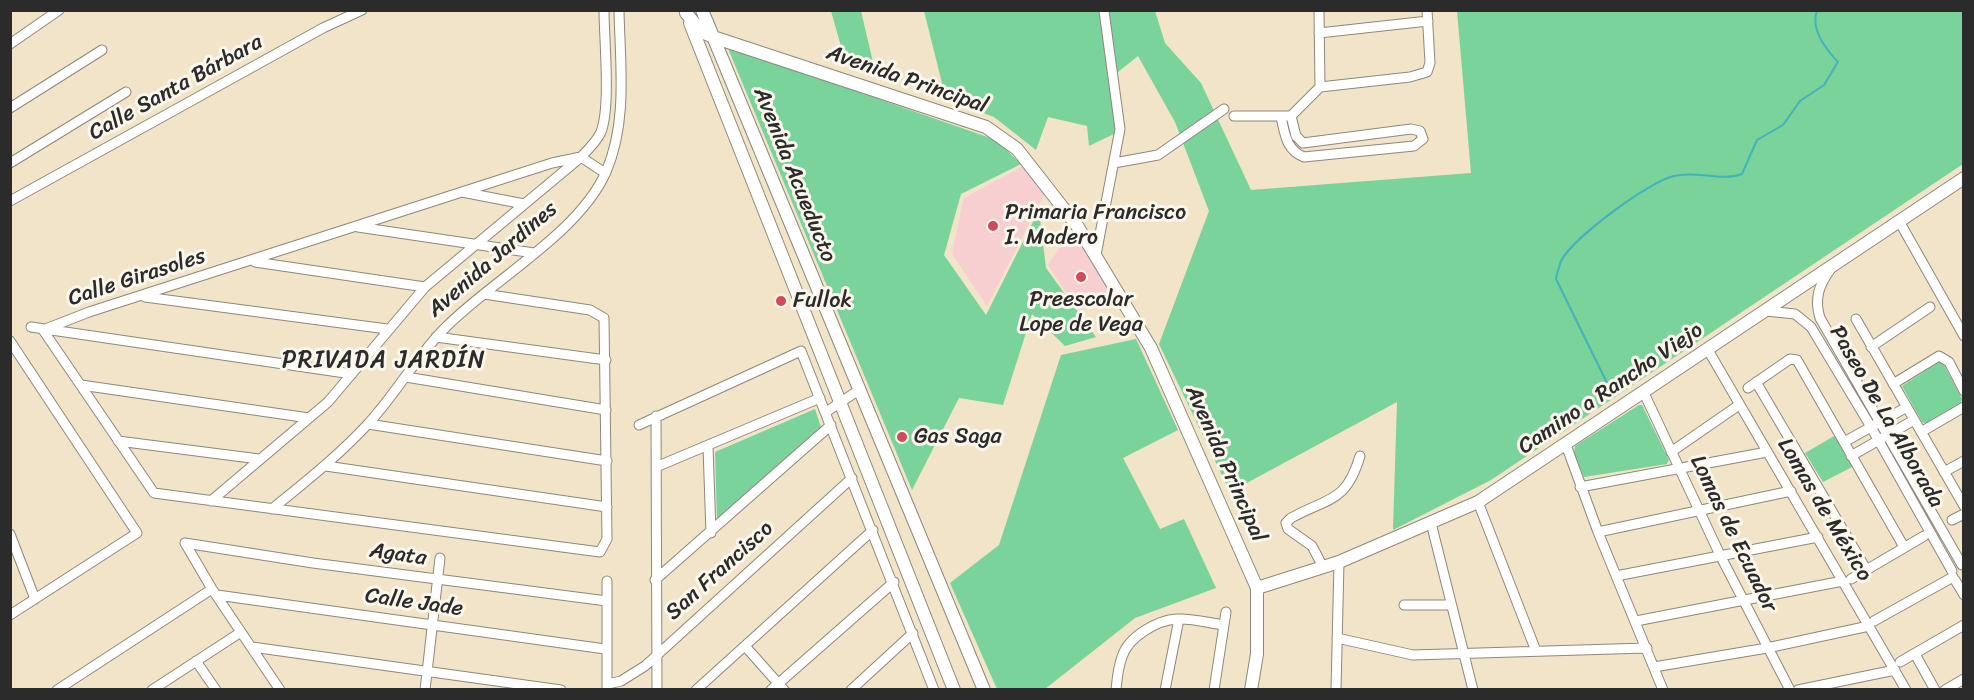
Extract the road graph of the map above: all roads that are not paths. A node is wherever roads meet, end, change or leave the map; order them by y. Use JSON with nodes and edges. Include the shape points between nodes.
{"nodes":[{"id":1,"x":59,"y":10,"type":"edge"},
{"id":2,"x":362,"y":10,"type":"edge"},
{"id":3,"x":604,"y":10,"type":"edge"},
{"id":4,"x":619,"y":10,"type":"edge"},
{"id":5,"x":702,"y":10,"type":"edge"},
{"id":6,"x":1319,"y":10,"type":"edge"},
{"id":7,"x":1427,"y":10,"type":"edge"},
{"id":8,"x":1104,"y":11,"type":"edge"},
{"id":9,"x":686,"y":12,"type":"edge"},
{"id":10,"x":1428,"y":21,"type":"junction"},
{"id":11,"x":1319,"y":33,"type":"junction"},
{"id":12,"x":712,"y":37,"type":"junction"},
{"id":13,"x":10,"y":44,"type":"edge"},
{"id":14,"x":102,"y":50,"type":"dead end"},
{"id":15,"x":1320,"y":87,"type":"junction"},
{"id":16,"x":126,"y":92,"type":"dead end"},
{"id":17,"x":10,"y":108,"type":"edge"},
{"id":18,"x":1224,"y":109,"type":"dead end"},
{"id":19,"x":1234,"y":116,"type":"dead end"},
{"id":20,"x":1286,"y":117,"type":"junction"},
{"id":21,"x":1296,"y":136,"type":"junction"},
{"id":22,"x":1288,"y":143,"type":"junction"},
{"id":23,"x":581,"y":158,"type":"junction"},
{"id":24,"x":10,"y":163,"type":"edge"},
{"id":25,"x":1114,"y":163,"type":"junction"},
{"id":26,"x":605,"y":173,"type":"junction"},
{"id":27,"x":1964,"y":178,"type":"edge"},
{"id":28,"x":459,"y":191,"type":"junction"},
{"id":29,"x":10,"y":201,"type":"edge"},
{"id":30,"x":524,"y":204,"type":"junction"},
{"id":31,"x":1899,"y":221,"type":"junction"},
{"id":32,"x":357,"y":227,"type":"junction"},
{"id":33,"x":474,"y":245,"type":"junction"},
{"id":34,"x":534,"y":253,"type":"junction"},
{"id":35,"x":1096,"y":255,"type":"junction"},
{"id":36,"x":252,"y":261,"type":"junction"},
{"id":37,"x":1832,"y":267,"type":"junction"},
{"id":38,"x":425,"y":287,"type":"junction"},
{"id":39,"x":484,"y":294,"type":"junction"},
{"id":40,"x":140,"y":296,"type":"junction"},
{"id":41,"x":1930,"y":307,"type":"dead end"},
{"id":42,"x":1766,"y":310,"type":"junction"},
{"id":43,"x":1856,"y":319,"type":"dead end"},
{"id":44,"x":31,"y":327,"type":"dead end"},
{"id":45,"x":387,"y":329,"type":"junction"},
{"id":46,"x":44,"y":330,"type":"junction"},
{"id":47,"x":1830,"y":335,"type":"junction"},
{"id":48,"x":1964,"y":336,"type":"edge"},
{"id":49,"x":436,"y":337,"type":"junction"},
{"id":50,"x":10,"y":341,"type":"edge"},
{"id":51,"x":1819,"y":342,"type":"junction"},
{"id":52,"x":1871,"y":347,"type":"junction"},
{"id":53,"x":1708,"y":351,"type":"junction"},
{"id":54,"x":606,"y":360,"type":"junction"},
{"id":55,"x":352,"y":374,"type":"junction"},
{"id":56,"x":406,"y":377,"type":"junction"},
{"id":57,"x":1893,"y":384,"type":"junction"},
{"id":58,"x":81,"y":385,"type":"junction"},
{"id":59,"x":859,"y":390,"type":"junction"},
{"id":60,"x":1964,"y":391,"type":"edge"},
{"id":61,"x":1644,"y":393,"type":"junction"},
{"id":62,"x":820,"y":398,"type":"junction"},
{"id":63,"x":839,"y":404,"type":"junction"},
{"id":64,"x":1739,"y":405,"type":"junction"},
{"id":65,"x":1907,"y":407,"type":"junction"},
{"id":66,"x":1964,"y":407,"type":"edge"},
{"id":67,"x":606,"y":410,"type":"junction"},
{"id":68,"x":826,"y":412,"type":"junction"},
{"id":69,"x":656,"y":416,"type":"junction"},
{"id":70,"x":309,"y":418,"type":"junction"},
{"id":71,"x":1914,"y":420,"type":"junction"},
{"id":72,"x":1880,"y":421,"type":"junction"},
{"id":73,"x":368,"y":424,"type":"junction"},
{"id":74,"x":639,"y":425,"type":"dead end"},
{"id":75,"x":831,"y":425,"type":"junction"},
{"id":76,"x":1871,"y":427,"type":"junction"},
{"id":77,"x":1921,"y":432,"type":"junction"},
{"id":78,"x":1888,"y":434,"type":"junction"},
{"id":79,"x":1878,"y":440,"type":"junction"},
{"id":80,"x":118,"y":441,"type":"junction"},
{"id":81,"x":1844,"y":442,"type":"junction"},
{"id":82,"x":1566,"y":445,"type":"junction"},
{"id":83,"x":708,"y":447,"type":"junction"},
{"id":84,"x":1671,"y":452,"type":"junction"},
{"id":85,"x":1767,"y":452,"type":"junction"},
{"id":86,"x":1360,"y":456,"type":"dead end"},
{"id":87,"x":1851,"y":456,"type":"junction"},
{"id":88,"x":259,"y":459,"type":"junction"},
{"id":89,"x":607,"y":461,"type":"junction"},
{"id":90,"x":1964,"y":461,"type":"edge"},
{"id":91,"x":326,"y":466,"type":"junction"},
{"id":92,"x":656,"y":467,"type":"junction"},
{"id":93,"x":1679,"y":469,"type":"junction"},
{"id":94,"x":1944,"y":472,"type":"junction"},
{"id":95,"x":852,"y":478,"type":"junction"},
{"id":96,"x":1580,"y":487,"type":"junction"},
{"id":97,"x":1791,"y":490,"type":"junction"},
{"id":98,"x":211,"y":501,"type":"junction"},
{"id":99,"x":1478,"y":502,"type":"junction"},
{"id":100,"x":607,"y":507,"type":"junction"},
{"id":101,"x":1964,"y":507,"type":"edge"},
{"id":102,"x":272,"y":509,"type":"junction"},
{"id":103,"x":1699,"y":510,"type":"junction"},
{"id":104,"x":1964,"y":514,"type":"edge"},
{"id":105,"x":1952,"y":520,"type":"dead end"},
{"id":106,"x":1431,"y":524,"type":"junction"},
{"id":107,"x":873,"y":530,"type":"junction"},
{"id":108,"x":1598,"y":532,"type":"junction"},
{"id":109,"x":711,"y":533,"type":"junction"},
{"id":110,"x":10,"y":534,"type":"edge"},
{"id":111,"x":1924,"y":536,"type":"dead end"},
{"id":112,"x":1818,"y":537,"type":"junction"},
{"id":113,"x":1904,"y":548,"type":"junction"},
{"id":114,"x":1721,"y":557,"type":"junction"},
{"id":115,"x":440,"y":558,"type":"dead end"},
{"id":116,"x":1339,"y":562,"type":"junction"},
{"id":117,"x":1963,"y":565,"type":"edge"},
{"id":118,"x":1323,"y":567,"type":"junction"},
{"id":119,"x":1866,"y":569,"type":"junction"},
{"id":120,"x":1616,"y":576,"type":"junction"},
{"id":121,"x":1956,"y":577,"type":"edge"},
{"id":122,"x":438,"y":580,"type":"junction"},
{"id":123,"x":655,"y":580,"type":"junction"},
{"id":124,"x":1847,"y":580,"type":"junction"},
{"id":125,"x":607,"y":581,"type":"dead end"},
{"id":126,"x":894,"y":582,"type":"junction"},
{"id":127,"x":1257,"y":588,"type":"junction"},
{"id":128,"x":214,"y":592,"type":"junction"},
{"id":129,"x":1964,"y":595,"type":"edge"},
{"id":130,"x":35,"y":599,"type":"junction"},
{"id":131,"x":607,"y":601,"type":"junction"},
{"id":132,"x":1744,"y":602,"type":"junction"},
{"id":133,"x":1404,"y":605,"type":"dead end"},
{"id":134,"x":1451,"y":605,"type":"junction"},
{"id":135,"x":1226,"y":612,"type":"dead end"},
{"id":136,"x":10,"y":615,"type":"edge"},
{"id":137,"x":1179,"y":619,"type":"junction"},
{"id":138,"x":1636,"y":621,"type":"junction"},
{"id":139,"x":1871,"y":624,"type":"junction"},
{"id":140,"x":432,"y":625,"type":"junction"},
{"id":141,"x":1224,"y":625,"type":"junction"},
{"id":142,"x":1964,"y":625,"type":"edge"},
{"id":143,"x":241,"y":632,"type":"junction"},
{"id":144,"x":913,"y":633,"type":"junction"},
{"id":145,"x":1337,"y":638,"type":"junction"},
{"id":146,"x":745,"y":646,"type":"junction"},
{"id":147,"x":252,"y":647,"type":"junction"},
{"id":148,"x":1647,"y":648,"type":"junction"},
{"id":149,"x":1767,"y":648,"type":"junction"},
{"id":150,"x":605,"y":649,"type":"junction"},
{"id":151,"x":1536,"y":651,"type":"junction"},
{"id":152,"x":1464,"y":654,"type":"junction"},
{"id":153,"x":1915,"y":654,"type":"junction"},
{"id":154,"x":656,"y":655,"type":"junction"},
{"id":155,"x":196,"y":661,"type":"junction"},
{"id":156,"x":1897,"y":666,"type":"junction"},
{"id":157,"x":1654,"y":667,"type":"junction"},
{"id":158,"x":428,"y":671,"type":"junction"},
{"id":159,"x":1964,"y":679,"type":"edge"},
{"id":160,"x":781,"y":686,"type":"edge"},
{"id":161,"x":608,"y":687,"type":"edge"},
{"id":162,"x":931,"y":688,"type":"edge"},
{"id":163,"x":57,"y":690,"type":"edge"},
{"id":164,"x":152,"y":690,"type":"edge"},
{"id":165,"x":216,"y":690,"type":"edge"},
{"id":166,"x":280,"y":690,"type":"edge"},
{"id":167,"x":425,"y":690,"type":"edge"},
{"id":168,"x":561,"y":690,"type":"edge"},
{"id":169,"x":657,"y":690,"type":"edge"},
{"id":170,"x":696,"y":690,"type":"edge"},
{"id":171,"x":771,"y":690,"type":"edge"},
{"id":172,"x":851,"y":690,"type":"edge"},
{"id":173,"x":954,"y":690,"type":"edge"},
{"id":174,"x":984,"y":690,"type":"edge"},
{"id":175,"x":1116,"y":690,"type":"edge"},
{"id":176,"x":1166,"y":690,"type":"edge"},
{"id":177,"x":1214,"y":690,"type":"edge"},
{"id":178,"x":1251,"y":690,"type":"edge"},
{"id":179,"x":1336,"y":690,"type":"edge"},
{"id":180,"x":1473,"y":690,"type":"edge"},
{"id":181,"x":1663,"y":690,"type":"edge"},
{"id":182,"x":1790,"y":690,"type":"edge"},
{"id":183,"x":1798,"y":690,"type":"edge"},
{"id":184,"x":1906,"y":690,"type":"edge"},
{"id":185,"x":1935,"y":690,"type":"edge"},
{"id":186,"x":1945,"y":690,"type":"edge"}],
"edges":[{"from":1,"to":13,"type":"street"},
{"from":2,"to":29,"type":"street","name":"Calle Santa Bárbara"},
{"from":3,"to":23,"type":"street","name":"Avenida Jardines","via":[[606,86],[602,129]]},
{"from":4,"to":26,"type":"street","name":"Avenida Jardines","via":[[620,118]]},
{"from":5,"to":12,"type":"street","name":"Avenida Acueducto"},
{"from":6,"to":11,"type":"street"},
{"from":7,"to":10,"type":"street"},
{"from":8,"to":25,"type":"street","via":[[1120,129]]},
{"from":9,"to":12,"type":"street","via":[[702,32]]},
{"from":9,"to":63,"type":"street","name":"Avenida Acueducto"},
{"from":10,"to":11,"type":"street"},
{"from":10,"to":15,"type":"street","via":[[1427,72]]},
{"from":11,"to":15,"type":"street"},
{"from":12,"to":35,"type":"street","name":"Avenida Principal","via":[[986,127],[1002,136],[1031,166]]},
{"from":12,"to":59,"type":"street","name":"Avenida Acueducto"},
{"from":14,"to":17,"type":"street"},
{"from":15,"to":20,"type":"street"},
{"from":16,"to":24,"type":"street"},
{"from":18,"to":25,"type":"street","via":[[1158,155]]},
{"from":19,"to":20,"type":"street"},
{"from":20,"to":21,"type":"street"},
{"from":20,"to":22,"type":"street"},
{"from":21,"to":22,"type":"street"},
{"from":21,"to":22,"type":"street","via":[[1303,143],[1311,143],[1411,129],[1423,134],[1414,147],[1309,157],[1298,155]]},
{"from":23,"to":26,"type":"street"},
{"from":23,"to":28,"type":"street","name":"Calle Girasoles"},
{"from":23,"to":30,"type":"street","name":"Avenida Jardines"},
{"from":25,"to":35,"type":"street"},
{"from":26,"to":34,"type":"street","name":"Avenida Jardines","via":[[571,220]]},
{"from":27,"to":31,"type":"street","name":"Camino a Rancho Viejo"},
{"from":28,"to":30,"type":"street"},
{"from":28,"to":32,"type":"street","name":"Calle Girasoles"},
{"from":30,"to":33,"type":"street","name":"Avenida Jardines"},
{"from":31,"to":37,"type":"street","name":"Camino a Rancho Viejo"},
{"from":31,"to":48,"type":"street"},
{"from":32,"to":33,"type":"street"},
{"from":32,"to":36,"type":"street","name":"Calle Girasoles"},
{"from":33,"to":34,"type":"street"},
{"from":33,"to":38,"type":"street","name":"Avenida Jardines"},
{"from":34,"to":39,"type":"street","name":"Avenida Jardines"},
{"from":35,"to":127,"type":"street","name":"Avenida Principal","via":[[1151,348]]},
{"from":36,"to":38,"type":"street"},
{"from":36,"to":40,"type":"street","name":"Calle Girasoles"},
{"from":37,"to":42,"type":"street","name":"Camino a Rancho Viejo"},
{"from":37,"to":47,"type":"street","name":"Paseo De La Alborada","via":[[1817,298]]},
{"from":38,"to":45,"type":"street","name":"Avenida Jardines"},
{"from":39,"to":49,"type":"street","name":"Avenida Jardines"},
{"from":39,"to":54,"type":"street","via":[[596,311],[606,323]]},
{"from":40,"to":45,"type":"street"},
{"from":40,"to":46,"type":"street","name":"Calle Girasoles"},
{"from":41,"to":52,"type":"street"},
{"from":42,"to":51,"type":"street","name":"Paseo De La Alborada","via":[[1795,314]]},
{"from":42,"to":53,"type":"street","name":"Camino a Rancho Viejo"},
{"from":43,"to":52,"type":"street"},
{"from":44,"to":46,"type":"street"},
{"from":45,"to":55,"type":"street","name":"Avenida Jardines"},
{"from":46,"to":55,"type":"street"},
{"from":46,"to":58,"type":"street"},
{"from":47,"to":51,"type":"street"},
{"from":47,"to":72,"type":"street","name":"Paseo De La Alborada"},
{"from":49,"to":54,"type":"street"},
{"from":49,"to":56,"type":"street","name":"Avenida Jardines"},
{"from":50,"to":130,"type":"street","via":[[137,534]]},
{"from":51,"to":76,"type":"street","name":"Paseo De La Alborada"},
{"from":52,"to":57,"type":"street"},
{"from":53,"to":61,"type":"street","name":"Camino a Rancho Viejo"},
{"from":53,"to":64,"type":"street","name":"Lomas de México"},
{"from":54,"to":67,"type":"street"},
{"from":55,"to":70,"type":"street","name":"Avenida Jardines"},
{"from":56,"to":67,"type":"street"},
{"from":56,"to":73,"type":"street","name":"Avenida Jardines"},
{"from":57,"to":60,"type":"street","via":[[1939,356],[1949,362]]},
{"from":57,"to":65,"type":"street"},
{"from":58,"to":70,"type":"street"},
{"from":58,"to":80,"type":"street"},
{"from":59,"to":63,"type":"street"},
{"from":59,"to":174,"type":"street","name":"Avenida Acueducto"},
{"from":61,"to":82,"type":"street","name":"Camino a Rancho Viejo"},
{"from":61,"to":84,"type":"street","name":"Lomas de Ecuador"},
{"from":62,"to":68,"type":"street"},
{"from":62,"to":69,"type":"street","via":[[801,351]]},
{"from":62,"to":83,"type":"street"},
{"from":63,"to":68,"type":"street"},
{"from":63,"to":173,"type":"street","name":"Avenida Acueducto"},
{"from":64,"to":84,"type":"street"},
{"from":64,"to":85,"type":"street","name":"Lomas de México"},
{"from":65,"to":71,"type":"street"},
{"from":65,"to":72,"type":"street"},
{"from":66,"to":77,"type":"street"},
{"from":67,"to":89,"type":"street"},
{"from":68,"to":75,"type":"street"},
{"from":69,"to":74,"type":"street"},
{"from":69,"to":92,"type":"street"},
{"from":70,"to":88,"type":"street"},
{"from":71,"to":77,"type":"street"},
{"from":71,"to":78,"type":"street"},
{"from":72,"to":76,"type":"street"},
{"from":72,"to":78,"type":"street","name":"Paseo De La Alborada"},
{"from":73,"to":89,"type":"street"},
{"from":73,"to":91,"type":"street","name":"Avenida Jardines"},
{"from":75,"to":95,"type":"street"},
{"from":75,"to":109,"type":"street"},
{"from":76,"to":79,"type":"street","name":"Paseo De La Alborada"},
{"from":76,"to":81,"type":"street"},
{"from":77,"to":94,"type":"street"},
{"from":78,"to":79,"type":"street"},
{"from":78,"to":117,"type":"street","name":"Paseo De La Alborada"},
{"from":79,"to":87,"type":"street"},
{"from":79,"to":121,"type":"street","name":"Paseo De La Alborada"},
{"from":80,"to":88,"type":"street"},
{"from":80,"to":98,"type":"street","via":[[154,493]]},
{"from":81,"to":87,"type":"street"},
{"from":81,"to":119,"type":"street","via":[[1799,362],[1793,358],[1752,385]]},
{"from":82,"to":96,"type":"street"},
{"from":82,"to":99,"type":"street","name":"Camino a Rancho Viejo"},
{"from":83,"to":92,"type":"street"},
{"from":83,"to":109,"type":"street"},
{"from":84,"to":93,"type":"street","name":"Lomas de Ecuador"},
{"from":85,"to":93,"type":"street"},
{"from":85,"to":97,"type":"street","name":"Lomas de México"},
{"from":86,"to":118,"type":"street","via":[[1354,476],[1343,492],[1286,523],[1288,529],[1312,546]]},
{"from":87,"to":113,"type":"street"},
{"from":88,"to":98,"type":"street"},
{"from":89,"to":100,"type":"street"},
{"from":90,"to":94,"type":"street"},
{"from":91,"to":100,"type":"street"},
{"from":91,"to":102,"type":"street","name":"Avenida Jardines"},
{"from":92,"to":123,"type":"street"},
{"from":93,"to":96,"type":"street"},
{"from":93,"to":103,"type":"street","name":"Lomas de Ecuador"},
{"from":94,"to":101,"type":"street"},
{"from":95,"to":107,"type":"street"},
{"from":95,"to":154,"type":"street","name":"San Francisco"},
{"from":96,"to":108,"type":"street"},
{"from":97,"to":103,"type":"street"},
{"from":97,"to":112,"type":"street","name":"Lomas de México"},
{"from":98,"to":102,"type":"street"},
{"from":99,"to":106,"type":"street","name":"Camino a Rancho Viejo"},
{"from":99,"to":151,"type":"street"},
{"from":100,"to":102,"type":"street","via":[[607,539],[604,549],[597,552]]},
{"from":103,"to":108,"type":"street"},
{"from":103,"to":114,"type":"street","name":"Lomas de Ecuador"},
{"from":104,"to":105,"type":"street"},
{"from":106,"to":116,"type":"street","name":"Camino a Rancho Viejo"},
{"from":106,"to":134,"type":"street"},
{"from":107,"to":126,"type":"street"},
{"from":107,"to":146,"type":"street"},
{"from":108,"to":120,"type":"street"},
{"from":109,"to":123,"type":"street"},
{"from":110,"to":130,"type":"street"},
{"from":111,"to":113,"type":"street"},
{"from":112,"to":114,"type":"street"},
{"from":112,"to":124,"type":"street","name":"Lomas de México"},
{"from":113,"to":119,"type":"street"},
{"from":114,"to":120,"type":"street"},
{"from":114,"to":132,"type":"street","name":"Lomas de Ecuador"},
{"from":115,"to":122,"type":"street"},
{"from":116,"to":118,"type":"street","name":"Camino a Rancho Viejo"},
{"from":116,"to":145,"type":"street"},
{"from":117,"to":121,"type":"street","via":[[1956,566]]},
{"from":118,"to":127,"type":"street","name":"Camino a Rancho Viejo"},
{"from":119,"to":124,"type":"street"},
{"from":120,"to":138,"type":"street"},
{"from":121,"to":129,"type":"street","name":"Paseo De La Alborada"},
{"from":121,"to":139,"type":"street"},
{"from":122,"to":128,"type":"street","name":"Agata","via":[[185,543]]},
{"from":122,"to":131,"type":"street","name":"Agata"},
{"from":122,"to":140,"type":"street"},
{"from":123,"to":154,"type":"street"},
{"from":124,"to":132,"type":"street"},
{"from":124,"to":139,"type":"street","name":"Lomas de México"},
{"from":125,"to":131,"type":"street"},
{"from":126,"to":144,"type":"street"},
{"from":126,"to":160,"type":"street"},
{"from":127,"to":178,"type":"street","via":[[1257,654]]},
{"from":128,"to":140,"type":"street","name":"Calle Jade"},
{"from":128,"to":143,"type":"street"},
{"from":128,"to":163,"type":"street"},
{"from":130,"to":136,"type":"street"},
{"from":131,"to":150,"type":"street"},
{"from":132,"to":138,"type":"street"},
{"from":132,"to":149,"type":"street","name":"Lomas de Ecuador"},
{"from":133,"to":134,"type":"street"},
{"from":134,"to":152,"type":"street"},
{"from":135,"to":141,"type":"street"},
{"from":137,"to":141,"type":"street"},
{"from":137,"to":175,"type":"street","via":[[1160,623],[1129,643],[1122,655]]},
{"from":137,"to":176,"type":"street"},
{"from":138,"to":148,"type":"street"},
{"from":139,"to":149,"type":"street"},
{"from":139,"to":156,"type":"street","name":"Lomas de México"},
{"from":140,"to":150,"type":"street","name":"Calle Jade"},
{"from":140,"to":158,"type":"street"},
{"from":141,"to":177,"type":"street"},
{"from":142,"to":153,"type":"street"},
{"from":143,"to":147,"type":"street"},
{"from":143,"to":155,"type":"street"},
{"from":144,"to":162,"type":"street"},
{"from":144,"to":172,"type":"street"},
{"from":145,"to":152,"type":"street","via":[[1397,653]]},
{"from":145,"to":179,"type":"street"},
{"from":146,"to":160,"type":"street"},
{"from":146,"to":170,"type":"street"},
{"from":147,"to":158,"type":"street"},
{"from":147,"to":166,"type":"street"},
{"from":148,"to":151,"type":"street"},
{"from":148,"to":157,"type":"street"},
{"from":149,"to":157,"type":"street"},
{"from":149,"to":182,"type":"street","name":"Lomas de Ecuador"},
{"from":150,"to":161,"type":"street"},
{"from":151,"to":152,"type":"street"},
{"from":152,"to":180,"type":"street"},
{"from":153,"to":156,"type":"street"},
{"from":153,"to":185,"type":"street"},
{"from":154,"to":161,"type":"street","name":"San Francisco","via":[[633,675]]},
{"from":154,"to":169,"type":"street"},
{"from":155,"to":164,"type":"street"},
{"from":155,"to":165,"type":"street"},
{"from":156,"to":183,"type":"street"},
{"from":156,"to":184,"type":"street","name":"Lomas de México"},
{"from":157,"to":181,"type":"street"},
{"from":158,"to":167,"type":"street"},
{"from":158,"to":168,"type":"street"},
{"from":159,"to":186,"type":"street"},
{"from":160,"to":171,"type":"street"}]}
